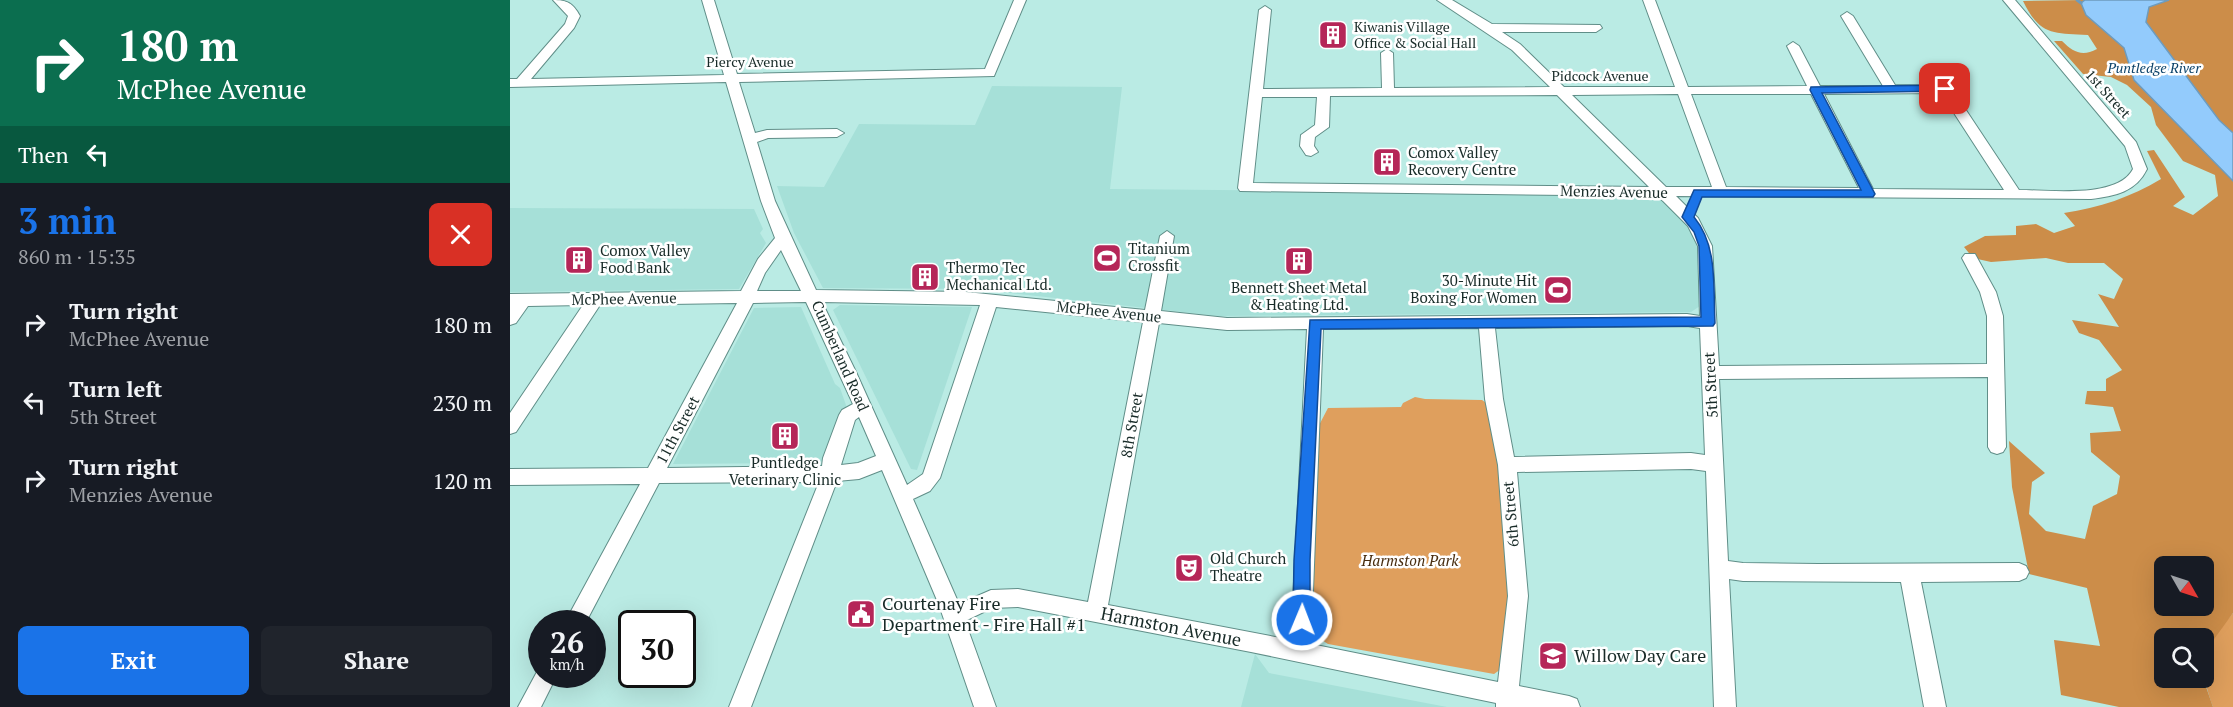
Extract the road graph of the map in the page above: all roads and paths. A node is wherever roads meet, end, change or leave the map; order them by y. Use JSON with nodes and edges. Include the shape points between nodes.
{"nodes":[{"id":1,"x":559,"y":0,"type":"edge"},
{"id":2,"x":708,"y":0,"type":"edge"},
{"id":3,"x":1020,"y":0,"type":"edge"},
{"id":4,"x":1443,"y":0,"type":"edge"},
{"id":5,"x":1649,"y":0,"type":"edge"},
{"id":6,"x":2009,"y":0,"type":"edge"},
{"id":7,"x":1265,"y":10,"type":"dead end"},
{"id":8,"x":1847,"y":16,"type":"dead end"},
{"id":9,"x":1491,"y":28,"type":"junction"},
{"id":10,"x":1596,"y":28,"type":"dead end"},
{"id":11,"x":1793,"y":46,"type":"dead end"},
{"id":12,"x":1387,"y":52,"type":"dead end"},
{"id":13,"x":731,"y":78,"type":"junction"},
{"id":14,"x":515,"y":83,"type":"edge"},
{"id":15,"x":1891,"y":89,"type":"junction"},
{"id":16,"x":1683,"y":90,"type":"junction"},
{"id":17,"x":1815,"y":90,"type":"junction"},
{"id":18,"x":1561,"y":91,"type":"junction"},
{"id":19,"x":1324,"y":92,"type":"junction"},
{"id":20,"x":1388,"y":92,"type":"junction"},
{"id":21,"x":1256,"y":93,"type":"junction"},
{"id":22,"x":837,"y":132,"type":"dead end"},
{"id":23,"x":751,"y":139,"type":"junction"},
{"id":24,"x":1311,"y":152,"type":"dead end"},
{"id":25,"x":2127,"y":185,"type":"joint"},
{"id":26,"x":1661,"y":192,"type":"junction"},
{"id":27,"x":1698,"y":193,"type":"junction"},
{"id":28,"x":1721,"y":193,"type":"junction"},
{"id":29,"x":1869,"y":194,"type":"junction"},
{"id":30,"x":2015,"y":195,"type":"junction"},
{"id":31,"x":1688,"y":217,"type":"junction"},
{"id":32,"x":1167,"y":236,"type":"dead end"},
{"id":33,"x":783,"y":239,"type":"junction"},
{"id":34,"x":1970,"y":258,"type":"dead end"},
{"id":35,"x":813,"y":297,"type":"junction"},
{"id":36,"x":746,"y":298,"type":"junction"},
{"id":37,"x":595,"y":299,"type":"junction"},
{"id":38,"x":517,"y":300,"type":"edge"},
{"id":39,"x":990,"y":300,"type":"junction"},
{"id":40,"x":1151,"y":317,"type":"junction"},
{"id":41,"x":510,"y":319,"type":"edge"},
{"id":42,"x":1486,"y":322,"type":"junction"},
{"id":43,"x":1708,"y":323,"type":"junction"},
{"id":44,"x":1315,"y":324,"type":"junction"},
{"id":45,"x":1997,"y":370,"type":"junction"},
{"id":46,"x":1711,"y":372,"type":"junction"},
{"id":47,"x":863,"y":407,"type":"junction"},
{"id":48,"x":510,"y":427,"type":"edge"},
{"id":49,"x":1997,"y":447,"type":"dead end"},
{"id":50,"x":887,"y":460,"type":"junction"},
{"id":51,"x":1714,"y":464,"type":"junction"},
{"id":52,"x":1507,"y":465,"type":"junction"},
{"id":53,"x":831,"y":474,"type":"junction"},
{"id":54,"x":654,"y":476,"type":"junction"},
{"id":55,"x":510,"y":477,"type":"edge"},
{"id":56,"x":903,"y":496,"type":"junction"},
{"id":57,"x":1719,"y":568,"type":"junction"},
{"id":58,"x":1909,"y":572,"type":"junction"},
{"id":59,"x":2019,"y":572,"type":"dead end"},
{"id":60,"x":582,"y":610,"type":"edge"},
{"id":61,"x":1096,"y":613,"type":"junction"},
{"id":62,"x":953,"y":617,"type":"junction"},
{"id":63,"x":1301,"y":652,"type":"junction"},
{"id":64,"x":539,"y":688,"type":"edge"},
{"id":65,"x":1507,"y":701,"type":"edge"},
{"id":66,"x":529,"y":707,"type":"edge"},
{"id":67,"x":740,"y":707,"type":"edge"},
{"id":68,"x":986,"y":707,"type":"edge"},
{"id":69,"x":1569,"y":707,"type":"edge"},
{"id":70,"x":1725,"y":707,"type":"edge"},
{"id":71,"x":1935,"y":707,"type":"edge"}],
"edges":[{"from":1,"to":14,"type":"street","via":[[571,9],[574,16],[570,25]]},
{"from":2,"to":13,"type":"street","name":"Cumberland Road"},
{"from":3,"to":13,"type":"street","name":"Piercy Avenue","via":[[990,73]]},
{"from":4,"to":9,"type":"street","name":"5th Street"},
{"from":5,"to":16,"type":"street"},
{"from":6,"to":25,"type":"street","name":"1st Street","via":[[2131,145],[2140,169]]},
{"from":7,"to":21,"type":"street"},
{"from":8,"to":15,"type":"street"},
{"from":9,"to":10,"type":"street"},
{"from":9,"to":18,"type":"street","name":"5th Street"},
{"from":11,"to":17,"type":"street"},
{"from":12,"to":20,"type":"street"},
{"from":13,"to":14,"type":"street","name":"Piercy Avenue"},
{"from":13,"to":23,"type":"street","name":"Cumberland Road"},
{"from":15,"to":17,"type":"street","name":"Pidcock Avenue"},
{"from":15,"to":30,"type":"street","name":"Pidcock Avenue","via":[[1945,89]]},
{"from":16,"to":17,"type":"street","name":"Pidcock Avenue"},
{"from":16,"to":18,"type":"street","name":"Pidcock Avenue"},
{"from":16,"to":28,"type":"street"},
{"from":17,"to":29,"type":"street"},
{"from":18,"to":20,"type":"street","name":"Pidcock Avenue"},
{"from":18,"to":26,"type":"street","name":"5th Street"},
{"from":19,"to":20,"type":"street","name":"Pidcock Avenue"},
{"from":19,"to":21,"type":"street","name":"Pidcock Avenue"},
{"from":19,"to":24,"type":"street","via":[[1322,128],[1308,135]]},
{"from":21,"to":26,"type":"street","name":"Menzies Avenue","via":[[1245,188]]},
{"from":22,"to":23,"type":"street","via":[[767,134]]},
{"from":23,"to":33,"type":"street","name":"Cumberland Road"},
{"from":25,"to":30,"type":"street","name":"Menzies Avenue","via":[[2093,195]]},
{"from":26,"to":27,"type":"street","name":"Menzies Avenue"},
{"from":26,"to":31,"type":"street","name":"5th Street"},
{"from":27,"to":28,"type":"street","name":"Menzies Avenue"},
{"from":27,"to":31,"type":"street"},
{"from":28,"to":29,"type":"street","name":"Menzies Avenue"},
{"from":29,"to":30,"type":"street","name":"Menzies Avenue"},
{"from":31,"to":43,"type":"street","name":"5th Street","via":[[1705,246]]},
{"from":32,"to":40,"type":"street","name":"8th Street"},
{"from":33,"to":35,"type":"street","name":"Cumberland Road"},
{"from":33,"to":36,"type":"street","name":"11th Street","via":[[768,254]]},
{"from":34,"to":45,"type":"street","via":[[1988,292],[1995,316]]},
{"from":35,"to":36,"type":"street","name":"McPhee Avenue"},
{"from":35,"to":39,"type":"street","name":"McPhee Avenue"},
{"from":35,"to":47,"type":"street","name":"Cumberland Road"},
{"from":36,"to":37,"type":"street","name":"McPhee Avenue"},
{"from":36,"to":54,"type":"street","name":"11th Street"},
{"from":37,"to":38,"type":"street","name":"McPhee Avenue"},
{"from":37,"to":48,"type":"street"},
{"from":38,"to":41,"type":"street"},
{"from":39,"to":40,"type":"street","name":"McPhee Avenue"},
{"from":39,"to":56,"type":"street","via":[[931,478]]},
{"from":40,"to":44,"type":"street","name":"McPhee Avenue","via":[[1227,324]]},
{"from":40,"to":61,"type":"street","name":"8th Street"},
{"from":42,"to":43,"type":"street","name":"McPhee Avenue"},
{"from":42,"to":44,"type":"street","name":"McPhee Avenue"},
{"from":42,"to":52,"type":"street","name":"6th Street","via":[[1494,399]]},
{"from":43,"to":46,"type":"street","name":"5th Street"},
{"from":44,"to":63,"type":"street"},
{"from":45,"to":46,"type":"street"},
{"from":45,"to":49,"type":"street"},
{"from":46,"to":51,"type":"street","name":"5th Street"},
{"from":47,"to":50,"type":"street","name":"Cumberland Road"},
{"from":47,"to":53,"type":"street","via":[[848,415],[832,458]]},
{"from":50,"to":53,"type":"street","via":[[859,471]]},
{"from":50,"to":56,"type":"street","name":"Cumberland Road"},
{"from":51,"to":52,"type":"street","via":[[1691,461]]},
{"from":51,"to":57,"type":"street","name":"5th Street"},
{"from":52,"to":65,"type":"street","name":"6th Street","via":[[1518,596]]},
{"from":53,"to":54,"type":"street"},
{"from":53,"to":67,"type":"street"},
{"from":54,"to":55,"type":"street"},
{"from":54,"to":60,"type":"street","name":"11th Street"},
{"from":56,"to":62,"type":"street","name":"Cumberland Road"},
{"from":57,"to":58,"type":"street","via":[[1743,572]]},
{"from":57,"to":70,"type":"street","name":"5th Street"},
{"from":58,"to":59,"type":"street"},
{"from":58,"to":71,"type":"street"},
{"from":61,"to":62,"type":"street","name":"Harmston Avenue","via":[[1007,597],[991,598]]},
{"from":61,"to":63,"type":"street","name":"Harmston Avenue"},
{"from":62,"to":68,"type":"street","name":"Cumberland Road"},
{"from":63,"to":65,"type":"street","name":"Harmston Avenue"},
{"from":64,"to":66,"type":"street"},
{"from":65,"to":69,"type":"street","name":"Harmston Avenue"}]}
